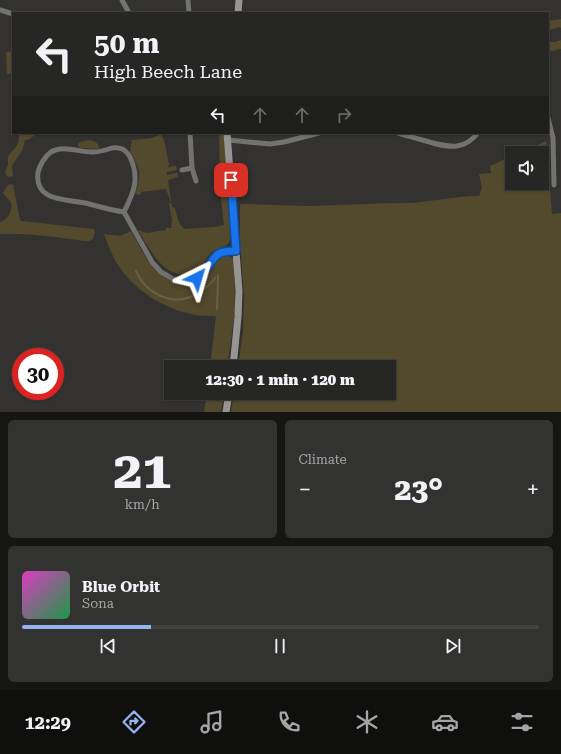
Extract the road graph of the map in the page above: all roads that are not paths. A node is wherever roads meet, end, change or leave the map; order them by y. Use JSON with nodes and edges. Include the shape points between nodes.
{"nodes":[{"id":1,"x":122,"y":0,"type":"edge"},
{"id":2,"x":188,"y":0,"type":"edge"},
{"id":3,"x":239,"y":0,"type":"edge"},
{"id":4,"x":0,"y":10,"type":"edge"},
{"id":5,"x":128,"y":12,"type":"edge"},
{"id":6,"x":189,"y":12,"type":"edge"},
{"id":7,"x":238,"y":12,"type":"edge"},
{"id":8,"x":12,"y":14,"type":"edge"},
{"id":9,"x":549,"y":122,"type":"edge"},
{"id":10,"x":190,"y":134,"type":"edge"},
{"id":11,"x":315,"y":134,"type":"edge"},
{"id":12,"x":402,"y":134,"type":"edge"},
{"id":13,"x":477,"y":134,"type":"edge"},
{"id":14,"x":228,"y":137,"type":"edge"},
{"id":15,"x":192,"y":168,"type":"junction"},
{"id":16,"x":182,"y":170,"type":"dead end"},
{"id":17,"x":196,"y":181,"type":"dead end"},
{"id":18,"x":554,"y":185,"type":"dead end"},
{"id":19,"x":124,"y":212,"type":"junction"},
{"id":20,"x":236,"y":251,"type":"junction"},
{"id":21,"x":234,"y":360,"type":"edge"},
{"id":22,"x":228,"y":400,"type":"edge"},
{"id":23,"x":226,"y":412,"type":"edge"}],
"edges":[{"from":1,"to":5,"type":"street"},
{"from":2,"to":6,"type":"street"},
{"from":3,"to":7,"type":"street"},
{"from":4,"to":8,"type":"street"},
{"from":9,"to":18,"type":"street","via":[[553,138]]},
{"from":10,"to":15,"type":"street"},
{"from":11,"to":14,"type":"street","via":[[277,143]]},
{"from":12,"to":13,"type":"street","via":[[450,146],[462,145]]},
{"from":14,"to":20,"type":"street"},
{"from":15,"to":16,"type":"street"},
{"from":15,"to":17,"type":"street"},
{"from":19,"to":19,"type":"street","via":[[76,201],[64,201],[48,195],[40,187],[38,173],[41,165],[50,152],[57,150],[93,152],[122,148],[135,172],[133,191]]},
{"from":19,"to":20,"type":"street","via":[[152,262],[161,272],[173,279],[197,278],[218,253]]},
{"from":20,"to":21,"type":"street","via":[[239,303]]},
{"from":22,"to":23,"type":"street"}]}
